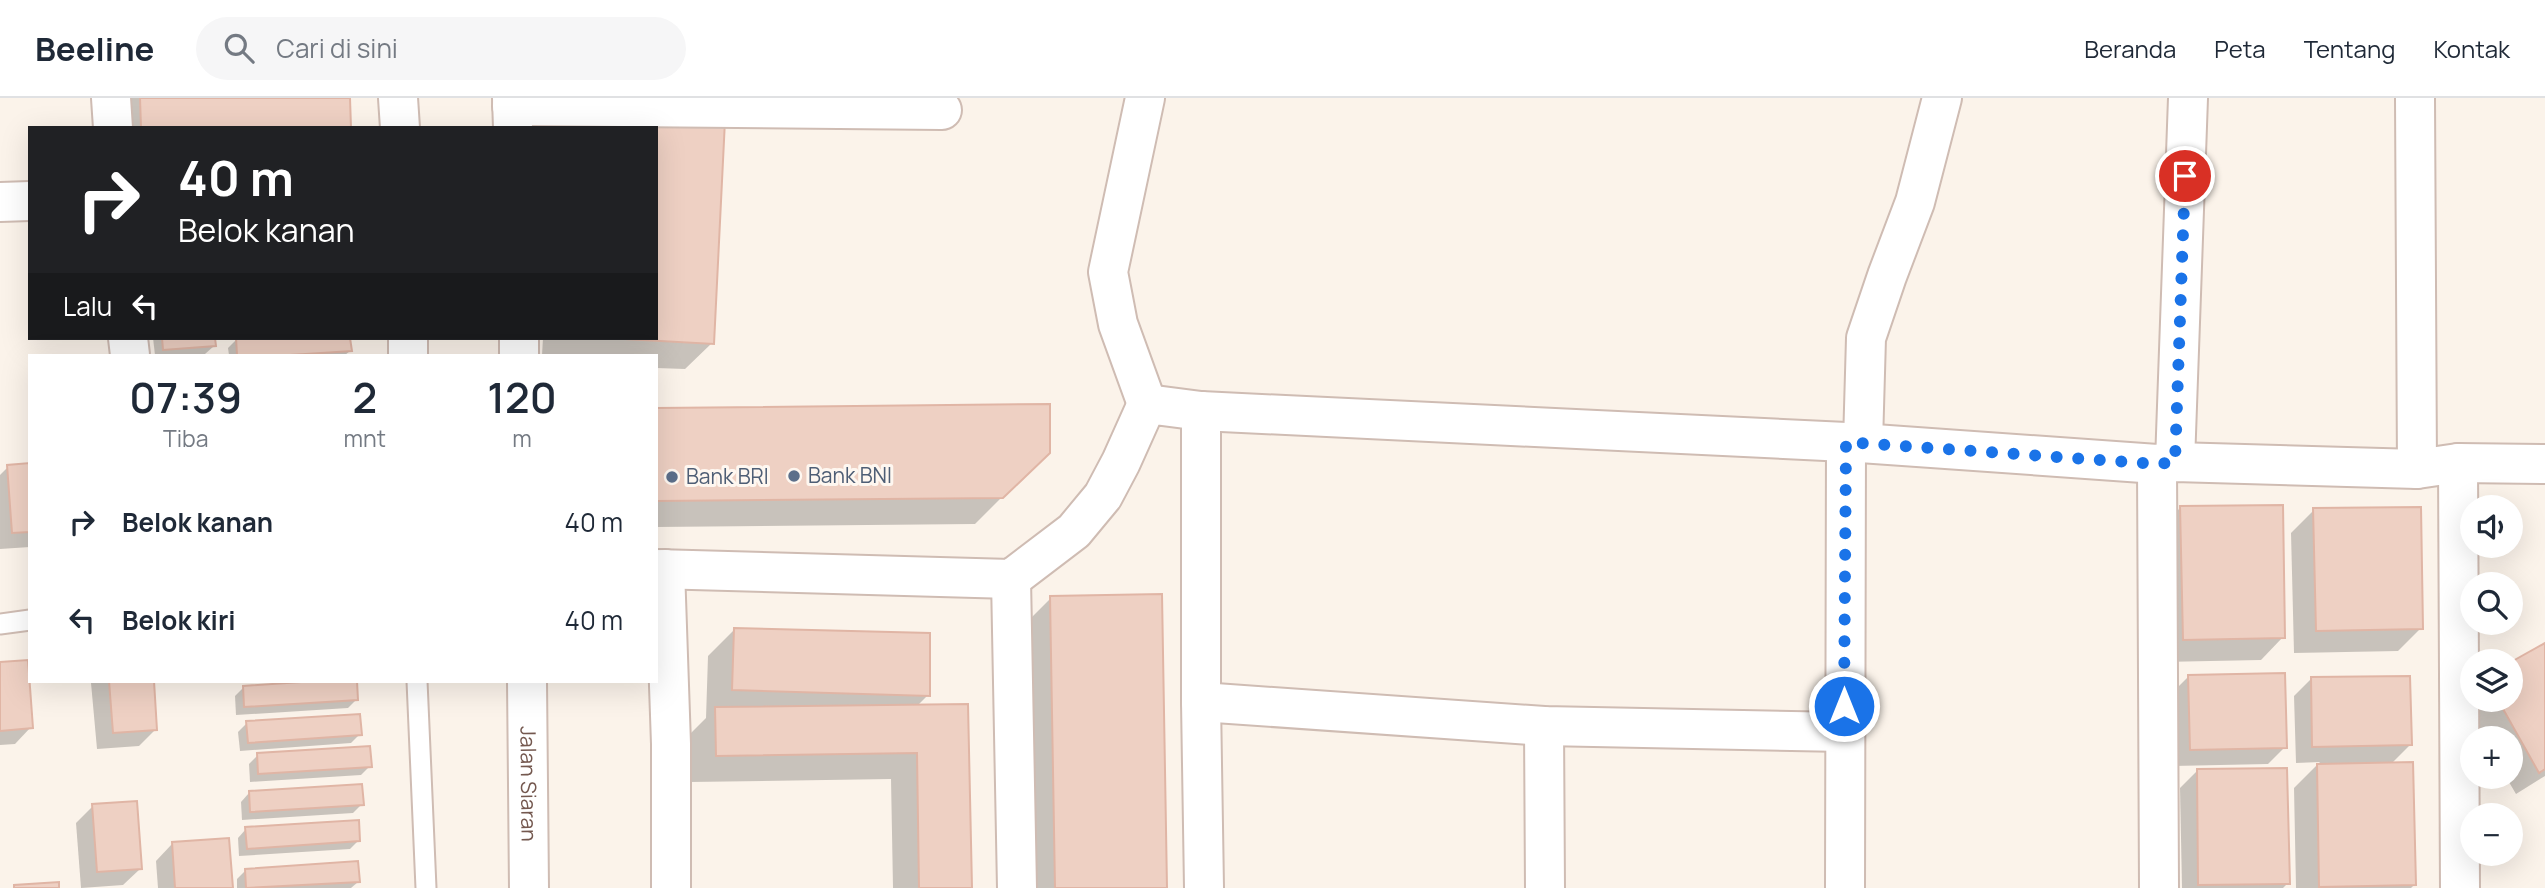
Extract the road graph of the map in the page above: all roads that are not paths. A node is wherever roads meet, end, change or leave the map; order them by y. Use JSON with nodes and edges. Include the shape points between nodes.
{"nodes":[{"id":1,"x":111,"y":98,"type":"edge"},
{"id":2,"x":398,"y":98,"type":"edge"},
{"id":3,"x":1145,"y":98,"type":"edge"},
{"id":4,"x":1942,"y":98,"type":"edge"},
{"id":5,"x":2188,"y":98,"type":"edge"},
{"id":6,"x":2415,"y":98,"type":"edge"},
{"id":7,"x":942,"y":110,"type":"dead end"},
{"id":8,"x":512,"y":111,"type":"edge"},
{"id":9,"x":113,"y":126,"type":"edge"},
{"id":10,"x":400,"y":126,"type":"edge"},
{"id":11,"x":28,"y":201,"type":"edge"},
{"id":12,"x":0,"y":202,"type":"edge"},
{"id":13,"x":1147,"y":404,"type":"junction"},
{"id":14,"x":1201,"y":411,"type":"junction"},
{"id":15,"x":1854,"y":443,"type":"junction"},
{"id":16,"x":2166,"y":463,"type":"junction"},
{"id":17,"x":2458,"y":463,"type":"junction"},
{"id":18,"x":2545,"y":464,"type":"edge"},
{"id":19,"x":2417,"y":469,"type":"junction"},
{"id":20,"x":661,"y":569,"type":"edge"},
{"id":21,"x":1011,"y":579,"type":"junction"},
{"id":22,"x":28,"y":620,"type":"edge"},
{"id":23,"x":0,"y":624,"type":"edge"},
{"id":24,"x":417,"y":683,"type":"edge"},
{"id":25,"x":527,"y":683,"type":"edge"},
{"id":26,"x":1201,"y":702,"type":"junction"},
{"id":27,"x":1544,"y":726,"type":"junction"},
{"id":28,"x":1844,"y":732,"type":"junction"},
{"id":29,"x":426,"y":888,"type":"edge"},
{"id":30,"x":529,"y":888,"type":"edge"},
{"id":31,"x":671,"y":888,"type":"edge"},
{"id":32,"x":1017,"y":888,"type":"edge"},
{"id":33,"x":1204,"y":888,"type":"edge"},
{"id":34,"x":1545,"y":888,"type":"edge"},
{"id":35,"x":1844,"y":888,"type":"edge"},
{"id":36,"x":2160,"y":888,"type":"edge"},
{"id":37,"x":2460,"y":888,"type":"edge"}],
"edges":[{"from":1,"to":9,"type":"street"},
{"from":2,"to":10,"type":"street"},
{"from":3,"to":13,"type":"street","via":[[1108,272],[1118,324]]},
{"from":4,"to":15,"type":"street","via":[[1915,202],[1866,338]]},
{"from":5,"to":16,"type":"street"},
{"from":6,"to":19,"type":"street"},
{"from":7,"to":8,"type":"street"},
{"from":11,"to":12,"type":"street"},
{"from":13,"to":14,"type":"street"},
{"from":13,"to":21,"type":"street","via":[[1103,496],[1074,531]]},
{"from":14,"to":15,"type":"street"},
{"from":14,"to":26,"type":"street"},
{"from":15,"to":16,"type":"street"},
{"from":15,"to":28,"type":"street"},
{"from":16,"to":19,"type":"street"},
{"from":16,"to":36,"type":"street"},
{"from":17,"to":18,"type":"street"},
{"from":17,"to":19,"type":"street"},
{"from":17,"to":37,"type":"street"},
{"from":20,"to":21,"type":"street"},
{"from":20,"to":31,"type":"street","via":[[671,744]]},
{"from":21,"to":32,"type":"street"},
{"from":22,"to":23,"type":"lane"},
{"from":24,"to":29,"type":"lane"},
{"from":25,"to":30,"type":"street","name":"Jalan Siaran"},
{"from":26,"to":27,"type":"street"},
{"from":26,"to":33,"type":"street"},
{"from":27,"to":28,"type":"street"},
{"from":27,"to":34,"type":"street"},
{"from":28,"to":35,"type":"street"}]}
